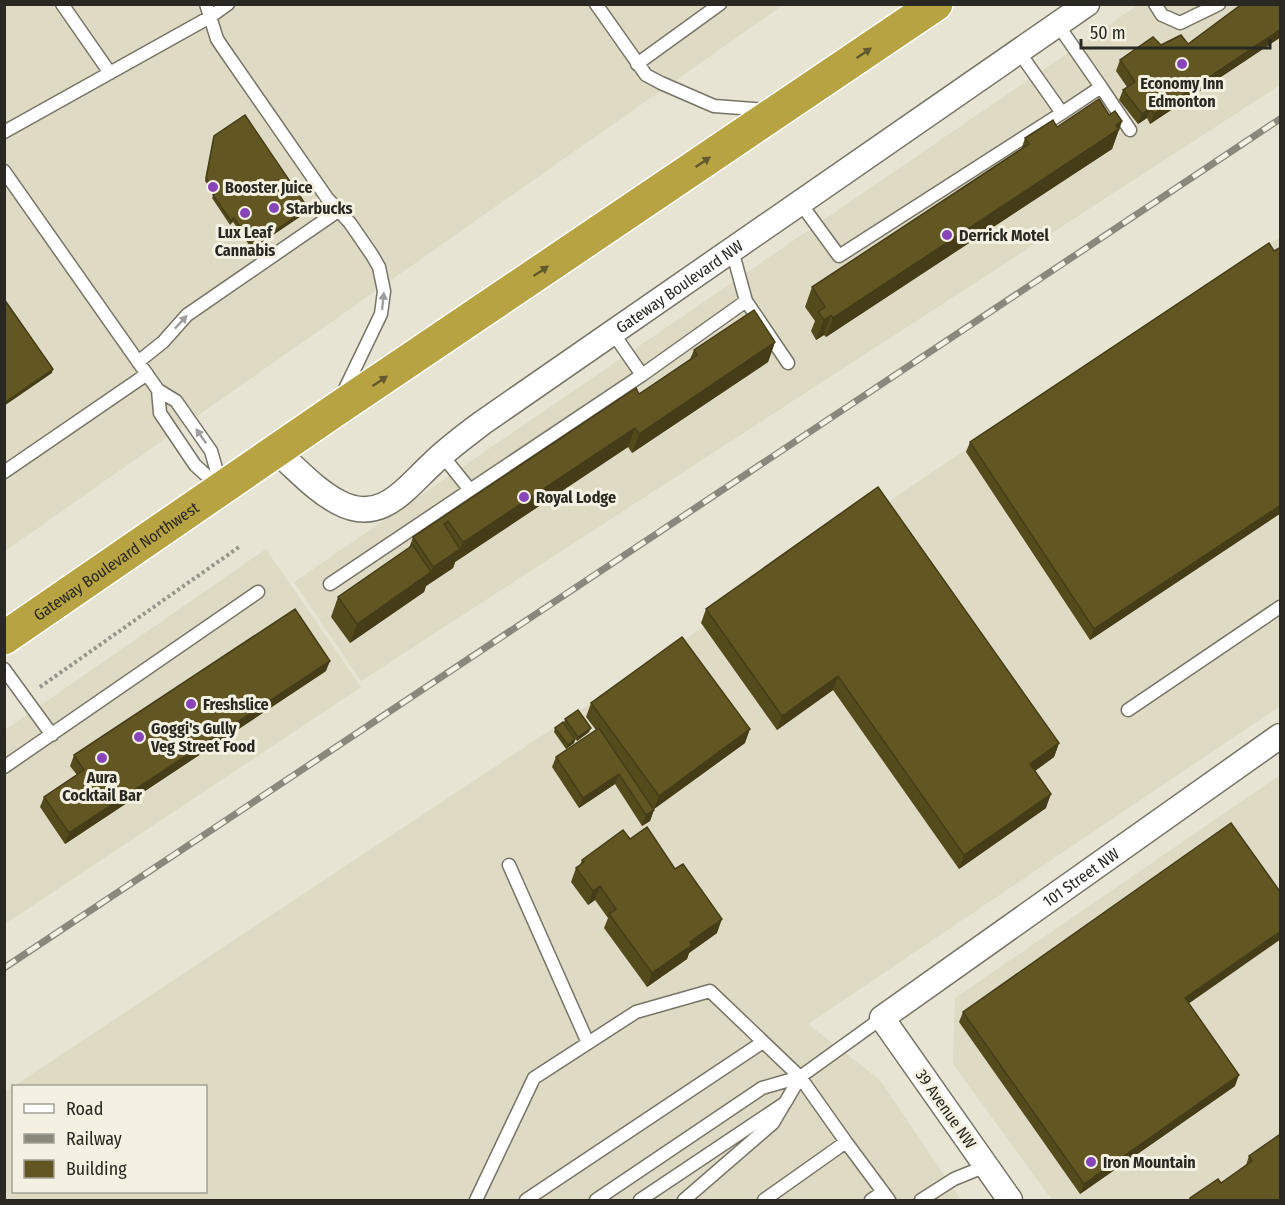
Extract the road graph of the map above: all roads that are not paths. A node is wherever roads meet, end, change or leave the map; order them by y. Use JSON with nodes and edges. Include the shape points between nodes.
{"nodes":[{"id":1,"x":62,"y":4,"type":"edge"},
{"id":2,"x":207,"y":4,"type":"edge"},
{"id":3,"x":228,"y":4,"type":"edge"},
{"id":4,"x":596,"y":4,"type":"edge"},
{"id":5,"x":720,"y":4,"type":"edge"},
{"id":6,"x":936,"y":4,"type":"edge"},
{"id":7,"x":1087,"y":4,"type":"edge"},
{"id":8,"x":1155,"y":4,"type":"edge"},
{"id":9,"x":1219,"y":4,"type":"edge"},
{"id":10,"x":210,"y":17,"type":"junction"},
{"id":11,"x":1058,"y":25,"type":"junction"},
{"id":12,"x":1020,"y":52,"type":"junction"},
{"id":13,"x":637,"y":64,"type":"junction"},
{"id":14,"x":110,"y":73,"type":"junction"},
{"id":15,"x":1101,"y":87,"type":"junction"},
{"id":16,"x":778,"y":111,"type":"junction"},
{"id":17,"x":1062,"y":113,"type":"junction"},
{"id":18,"x":1130,"y":130,"type":"dead end"},
{"id":19,"x":4,"y":132,"type":"edge"},
{"id":20,"x":4,"y":171,"type":"edge"},
{"id":21,"x":801,"y":204,"type":"junction"},
{"id":22,"x":339,"y":211,"type":"junction"},
{"id":23,"x":732,"y":250,"type":"junction"},
{"id":24,"x":746,"y":301,"type":"junction"},
{"id":25,"x":613,"y":333,"type":"junction"},
{"id":26,"x":138,"y":362,"type":"junction"},
{"id":27,"x":788,"y":363,"type":"dead end"},
{"id":28,"x":147,"y":374,"type":"junction"},
{"id":29,"x":642,"y":375,"type":"junction"},
{"id":30,"x":158,"y":390,"type":"junction"},
{"id":31,"x":334,"y":411,"type":"junction"},
{"id":32,"x":277,"y":452,"type":"junction"},
{"id":33,"x":442,"y":455,"type":"junction"},
{"id":34,"x":4,"y":472,"type":"edge"},
{"id":35,"x":225,"y":488,"type":"junction"},
{"id":36,"x":470,"y":490,"type":"junction"},
{"id":37,"x":330,"y":584,"type":"dead end"},
{"id":38,"x":258,"y":592,"type":"dead end"},
{"id":39,"x":1281,"y":607,"type":"edge"},
{"id":40,"x":4,"y":638,"type":"edge"},
{"id":41,"x":4,"y":669,"type":"edge"},
{"id":42,"x":1128,"y":710,"type":"dead end"},
{"id":43,"x":52,"y":735,"type":"junction"},
{"id":44,"x":1281,"y":736,"type":"edge"},
{"id":45,"x":4,"y":767,"type":"edge"},
{"id":46,"x":509,"y":865,"type":"dead end"},
{"id":47,"x":882,"y":1018,"type":"junction"},
{"id":48,"x":763,"y":1042,"type":"junction"},
{"id":49,"x":588,"y":1043,"type":"junction"},
{"id":50,"x":800,"y":1077,"type":"junction"},
{"id":51,"x":785,"y":1102,"type":"junction"},
{"id":52,"x":846,"y":1142,"type":"junction"},
{"id":53,"x":986,"y":1166,"type":"junction"},
{"id":54,"x":886,"y":1196,"type":"edge"},
{"id":55,"x":476,"y":1200,"type":"edge"},
{"id":56,"x":526,"y":1200,"type":"edge"},
{"id":57,"x":596,"y":1200,"type":"edge"},
{"id":58,"x":640,"y":1200,"type":"edge"},
{"id":59,"x":684,"y":1200,"type":"edge"},
{"id":60,"x":764,"y":1200,"type":"edge"},
{"id":61,"x":871,"y":1200,"type":"edge"},
{"id":62,"x":921,"y":1200,"type":"edge"},
{"id":63,"x":1010,"y":1200,"type":"edge"}],
"edges":[{"from":1,"to":14,"type":"lane"},
{"from":2,"to":10,"type":"lane"},
{"from":3,"to":10,"type":"lane"},
{"from":4,"to":13,"type":"lane"},
{"from":5,"to":13,"type":"lane"},
{"from":16,"to":6,"type":"highway","one_way":true},
{"from":7,"to":11,"type":"street","name":"Gateway Boulevard NW"},
{"from":8,"to":9,"type":"lane","via":[[1162,15],[1180,23]]},
{"from":10,"to":14,"type":"lane"},
{"from":10,"to":22,"type":"lane","via":[[223,48]]},
{"from":11,"to":12,"type":"street","name":"Gateway Boulevard NW"},
{"from":11,"to":15,"type":"lane"},
{"from":12,"to":17,"type":"lane"},
{"from":12,"to":21,"type":"street","name":"Gateway Boulevard NW"},
{"from":13,"to":16,"type":"lane","via":[[646,75],[714,106]]},
{"from":14,"to":19,"type":"lane"},
{"from":15,"to":17,"type":"lane"},
{"from":15,"to":18,"type":"lane"},
{"from":31,"to":16,"type":"highway","one_way":true},
{"from":17,"to":21,"type":"lane","via":[[839,256]]},
{"from":20,"to":26,"type":"lane"},
{"from":21,"to":23,"type":"street","name":"Gateway Boulevard NW"},
{"from":26,"to":22,"type":"lane","one_way":true,"via":[[187,315]]},
{"from":31,"to":22,"type":"lane","one_way":true,"via":[[375,330],[384,301],[379,267]]},
{"from":23,"to":24,"type":"lane"},
{"from":23,"to":25,"type":"street","name":"Gateway Boulevard NW"},
{"from":24,"to":27,"type":"lane"},
{"from":24,"to":29,"type":"lane"},
{"from":25,"to":29,"type":"lane"},
{"from":25,"to":33,"type":"street","name":"Gateway Boulevard NW"},
{"from":26,"to":28,"type":"lane"},
{"from":28,"to":30,"type":"lane"},
{"from":28,"to":34,"type":"lane"},
{"from":29,"to":36,"type":"lane"},
{"from":35,"to":30,"type":"lane","one_way":true,"via":[[211,451],[176,401]]},
{"from":30,"to":35,"type":"lane","via":[[160,413],[195,465]]},
{"from":31,"to":32,"type":"highway"},
{"from":32,"to":33,"type":"street","name":"Gateway Boulevard NW","via":[[318,488],[354,509],[386,505]]},
{"from":32,"to":35,"type":"highway"},
{"from":33,"to":36,"type":"lane"},
{"from":35,"to":40,"type":"highway","name":"Gateway Boulevard Northwest"},
{"from":36,"to":37,"type":"lane"},
{"from":38,"to":43,"type":"lane"},
{"from":39,"to":42,"type":"lane"},
{"from":41,"to":43,"type":"lane"},
{"from":43,"to":45,"type":"lane"},
{"from":44,"to":47,"type":"street","name":"101 Street NW"},
{"from":46,"to":49,"type":"lane"},
{"from":47,"to":50,"type":"lane"},
{"from":47,"to":53,"type":"street","name":"39 Avenue NW"},
{"from":48,"to":49,"type":"lane","via":[[710,991],[636,1012]]},
{"from":48,"to":50,"type":"lane"},
{"from":48,"to":56,"type":"lane"},
{"from":49,"to":55,"type":"lane","via":[[534,1078]]},
{"from":50,"to":51,"type":"lane"},
{"from":50,"to":52,"type":"lane"},
{"from":50,"to":57,"type":"lane","via":[[762,1088]]},
{"from":51,"to":58,"type":"lane"},
{"from":51,"to":59,"type":"lane","via":[[773,1123]]},
{"from":52,"to":54,"type":"lane"},
{"from":52,"to":60,"type":"lane"},
{"from":53,"to":62,"type":"lane","via":[[954,1179]]},
{"from":53,"to":63,"type":"street","name":"39 Avenue NW"},
{"from":54,"to":61,"type":"lane"}]}
